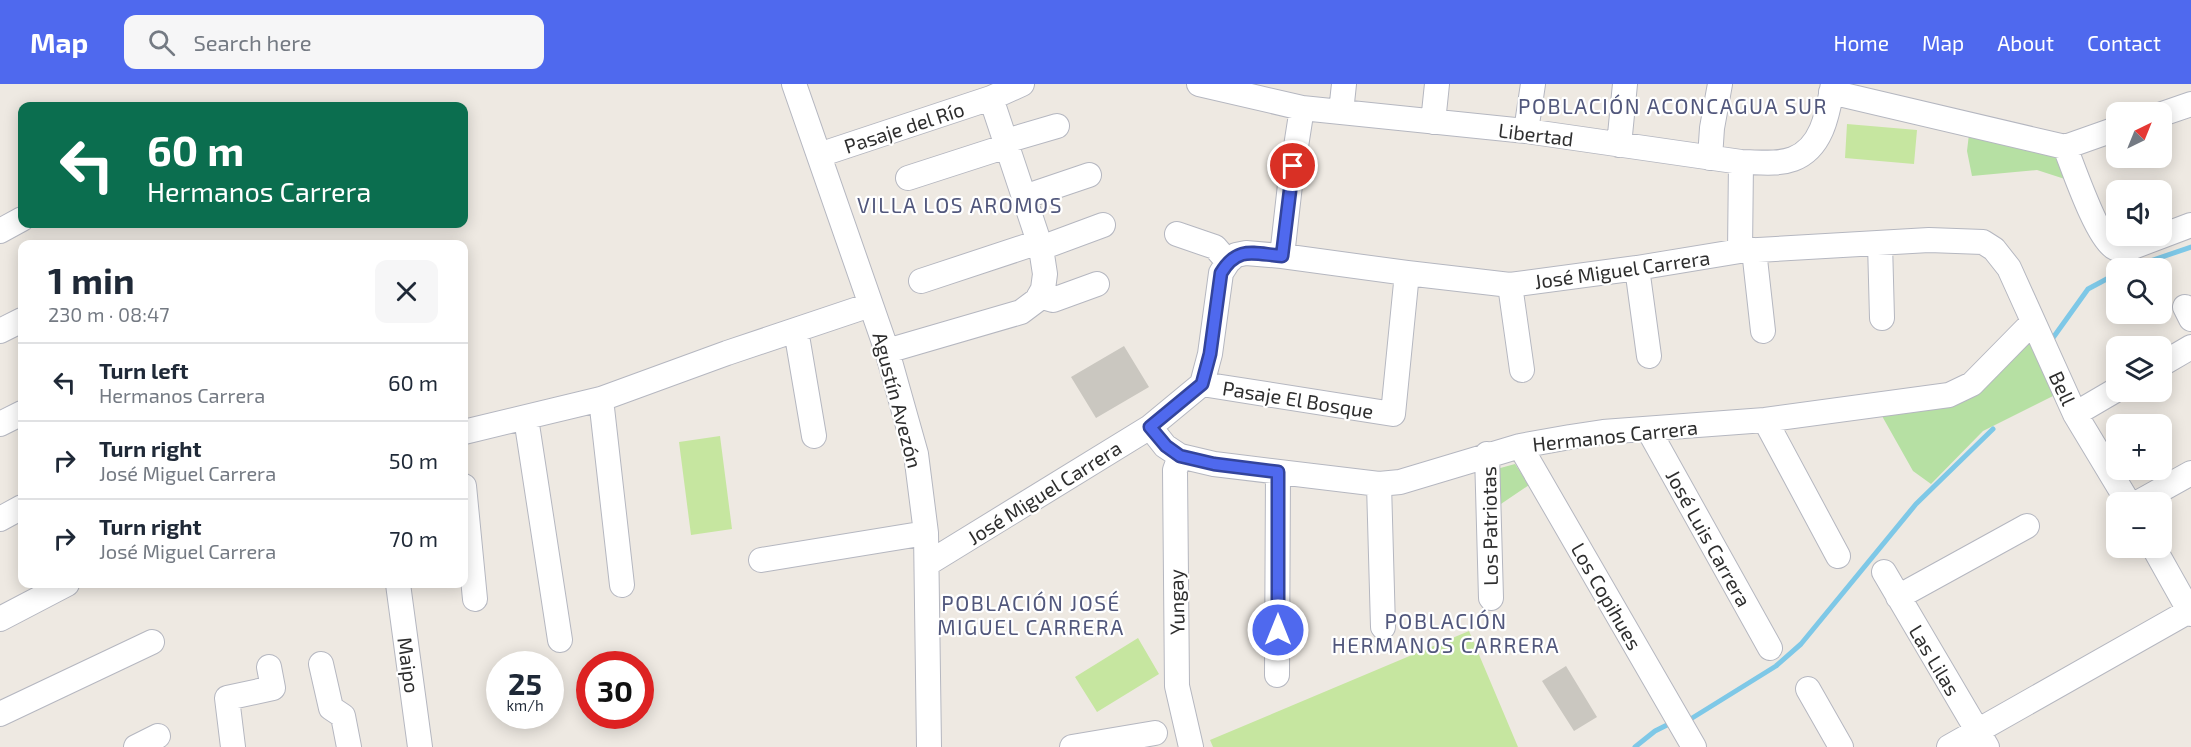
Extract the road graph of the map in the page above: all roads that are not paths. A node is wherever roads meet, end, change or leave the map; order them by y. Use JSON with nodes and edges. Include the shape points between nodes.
{"nodes":[{"id":1,"x":794,"y":84,"type":"edge"},
{"id":2,"x":1022,"y":84,"type":"edge"},
{"id":3,"x":1199,"y":84,"type":"edge"},
{"id":4,"x":1344,"y":84,"type":"edge"},
{"id":5,"x":1437,"y":84,"type":"edge"},
{"id":6,"x":1533,"y":84,"type":"edge"},
{"id":7,"x":1625,"y":84,"type":"edge"},
{"id":8,"x":1720,"y":84,"type":"edge"},
{"id":9,"x":1832,"y":88,"type":"edge"},
{"id":10,"x":1250,"y":90,"type":"edge"},
{"id":11,"x":991,"y":98,"type":"junction"},
{"id":12,"x":2191,"y":104,"type":"edge"},
{"id":13,"x":1302,"y":108,"type":"junction"},
{"id":14,"x":2172,"y":111,"type":"edge"},
{"id":15,"x":1341,"y":112,"type":"junction"},
{"id":16,"x":1433,"y":122,"type":"junction"},
{"id":17,"x":1057,"y":126,"type":"dead end"},
{"id":18,"x":1526,"y":131,"type":"junction"},
{"id":19,"x":2106,"y":133,"type":"edge"},
{"id":20,"x":1006,"y":143,"type":"junction"},
{"id":21,"x":1619,"y":145,"type":"junction"},
{"id":22,"x":2065,"y":147,"type":"junction"},
{"id":23,"x":819,"y":155,"type":"junction"},
{"id":24,"x":1710,"y":158,"type":"junction"},
{"id":25,"x":1741,"y":162,"type":"junction"},
{"id":26,"x":1089,"y":175,"type":"dead end"},
{"id":27,"x":908,"y":178,"type":"dead end"},
{"id":28,"x":1024,"y":197,"type":"junction"},
{"id":29,"x":18,"y":221,"type":"edge"},
{"id":30,"x":1103,"y":225,"type":"dead end"},
{"id":31,"x":2191,"y":225,"type":"edge"},
{"id":32,"x":0,"y":231,"type":"edge"},
{"id":33,"x":1177,"y":234,"type":"dead end"},
{"id":34,"x":1880,"y":243,"type":"junction"},
{"id":35,"x":1040,"y":245,"type":"junction"},
{"id":36,"x":1747,"y":251,"type":"junction"},
{"id":37,"x":1282,"y":256,"type":"junction"},
{"id":38,"x":1228,"y":262,"type":"junction"},
{"id":39,"x":1637,"y":268,"type":"junction"},
{"id":40,"x":2009,"y":268,"type":"joint"},
{"id":41,"x":1407,"y":273,"type":"junction"},
{"id":42,"x":921,"y":281,"type":"dead end"},
{"id":43,"x":1097,"y":284,"type":"dead end"},
{"id":44,"x":1510,"y":285,"type":"junction"},
{"id":45,"x":1039,"y":296,"type":"junction"},
{"id":46,"x":870,"y":306,"type":"junction"},
{"id":47,"x":1882,"y":318,"type":"dead end"},
{"id":48,"x":18,"y":322,"type":"edge"},
{"id":49,"x":2033,"y":322,"type":"junction"},
{"id":50,"x":796,"y":330,"type":"junction"},
{"id":51,"x":0,"y":331,"type":"edge"},
{"id":52,"x":1763,"y":331,"type":"dead end"},
{"id":53,"x":2191,"y":347,"type":"edge"},
{"id":54,"x":887,"y":351,"type":"junction"},
{"id":55,"x":1649,"y":356,"type":"dead end"},
{"id":56,"x":2172,"y":358,"type":"edge"},
{"id":57,"x":1522,"y":370,"type":"dead end"},
{"id":58,"x":1202,"y":384,"type":"junction"},
{"id":59,"x":2106,"y":396,"type":"edge"},
{"id":60,"x":601,"y":399,"type":"junction"},
{"id":61,"x":2075,"y":414,"type":"junction"},
{"id":62,"x":18,"y":415,"type":"edge"},
{"id":63,"x":526,"y":418,"type":"junction"},
{"id":64,"x":1765,"y":420,"type":"junction"},
{"id":65,"x":0,"y":424,"type":"edge"},
{"id":66,"x":1150,"y":427,"type":"junction"},
{"id":67,"x":1648,"y":429,"type":"junction"},
{"id":68,"x":468,"y":431,"type":"edge"},
{"id":69,"x":814,"y":436,"type":"dead end"},
{"id":70,"x":1520,"y":446,"type":"junction"},
{"id":71,"x":1487,"y":454,"type":"junction"},
{"id":72,"x":1180,"y":456,"type":"junction"},
{"id":73,"x":1278,"y":472,"type":"junction"},
{"id":74,"x":2191,"y":473,"type":"edge"},
{"id":75,"x":1379,"y":484,"type":"junction"},
{"id":76,"x":2122,"y":492,"type":"edge"},
{"id":77,"x":2157,"y":492,"type":"edge"},
{"id":78,"x":18,"y":509,"type":"edge"},
{"id":79,"x":0,"y":519,"type":"edge"},
{"id":80,"x":2027,"y":526,"type":"dead end"},
{"id":81,"x":468,"y":527,"type":"edge"},
{"id":82,"x":926,"y":533,"type":"junction"},
{"id":83,"x":1838,"y":556,"type":"dead end"},
{"id":84,"x":2160,"y":558,"type":"edge"},
{"id":85,"x":761,"y":560,"type":"dead end"},
{"id":86,"x":927,"y":564,"type":"junction"},
{"id":87,"x":1884,"y":572,"type":"dead end"},
{"id":88,"x":622,"y":585,"type":"dead end"},
{"id":89,"x":59,"y":588,"type":"edge"},
{"id":90,"x":399,"y":588,"type":"edge"},
{"id":91,"x":1898,"y":597,"type":"junction"},
{"id":92,"x":1491,"y":598,"type":"dead end"},
{"id":93,"x":475,"y":599,"type":"dead end"},
{"id":94,"x":2190,"y":611,"type":"edge"},
{"id":95,"x":0,"y":619,"type":"edge"},
{"id":96,"x":1383,"y":627,"type":"dead end"},
{"id":97,"x":560,"y":640,"type":"dead end"},
{"id":98,"x":152,"y":642,"type":"dead end"},
{"id":99,"x":1770,"y":648,"type":"dead end"},
{"id":100,"x":321,"y":664,"type":"dead end"},
{"id":101,"x":269,"y":667,"type":"dead end"},
{"id":102,"x":1277,"y":675,"type":"dead end"},
{"id":103,"x":1808,"y":689,"type":"dead end"},
{"id":104,"x":0,"y":714,"type":"edge"},
{"id":105,"x":1155,"y":733,"type":"dead end"},
{"id":106,"x":158,"y":736,"type":"dead end"},
{"id":107,"x":1982,"y":739,"type":"edge"},
{"id":108,"x":136,"y":747,"type":"edge"},
{"id":109,"x":233,"y":747,"type":"edge"},
{"id":110,"x":349,"y":747,"type":"edge"},
{"id":111,"x":420,"y":747,"type":"edge"},
{"id":112,"x":929,"y":747,"type":"edge"},
{"id":113,"x":1072,"y":747,"type":"edge"},
{"id":114,"x":1191,"y":747,"type":"edge"},
{"id":115,"x":1694,"y":747,"type":"edge"},
{"id":116,"x":1841,"y":747,"type":"edge"},
{"id":117,"x":1949,"y":747,"type":"edge"}],
"edges":[{"from":1,"to":23,"type":"street","name":"Agustín Avezón"},
{"from":2,"to":11,"type":"street","name":"Pasaje del Río"},
{"from":3,"to":10,"type":"street","name":"Libertad"},
{"from":4,"to":15,"type":"street"},
{"from":5,"to":16,"type":"street"},
{"from":6,"to":18,"type":"street"},
{"from":7,"to":21,"type":"street"},
{"from":8,"to":24,"type":"street"},
{"from":9,"to":22,"type":"street","name":"Libertad"},
{"from":9,"to":25,"type":"street","name":"Libertad","via":[[1820,136],[1808,150],[1794,159]]},
{"from":10,"to":13,"type":"street","name":"Libertad"},
{"from":11,"to":20,"type":"street"},
{"from":11,"to":23,"type":"street","name":"Pasaje del Río"},
{"from":12,"to":14,"type":"street"},
{"from":13,"to":15,"type":"street","name":"Libertad"},
{"from":13,"to":37,"type":"street"},
{"from":15,"to":16,"type":"street","name":"Libertad"},
{"from":16,"to":18,"type":"street","name":"Libertad"},
{"from":17,"to":20,"type":"street"},
{"from":18,"to":21,"type":"street","name":"Libertad"},
{"from":19,"to":22,"type":"street"},
{"from":20,"to":27,"type":"street"},
{"from":20,"to":28,"type":"street"},
{"from":21,"to":24,"type":"street","name":"Libertad"},
{"from":22,"to":31,"type":"street","via":[[2097,226],[2114,248],[2124,250]]},
{"from":23,"to":46,"type":"street","name":"Agustín Avezón"},
{"from":24,"to":25,"type":"street","name":"Libertad"},
{"from":25,"to":36,"type":"street"},
{"from":26,"to":28,"type":"street"},
{"from":28,"to":35,"type":"street"},
{"from":29,"to":32,"type":"street"},
{"from":30,"to":35,"type":"street"},
{"from":33,"to":38,"type":"street","via":[[1215,247]]},
{"from":34,"to":36,"type":"street","name":"José Miguel Carrera"},
{"from":34,"to":40,"type":"street","name":"José Miguel Carrera","via":[[1983,242]]},
{"from":34,"to":47,"type":"street"},
{"from":35,"to":42,"type":"street"},
{"from":35,"to":45,"type":"street","via":[[1045,274]]},
{"from":36,"to":39,"type":"street","name":"José Miguel Carrera"},
{"from":36,"to":52,"type":"street"},
{"from":37,"to":38,"type":"street","name":"José Miguel Carrera","via":[[1246,253]]},
{"from":37,"to":41,"type":"street","name":"José Miguel Carrera"},
{"from":38,"to":58,"type":"street","via":[[1221,273]]},
{"from":39,"to":44,"type":"street","name":"José Miguel Carrera"},
{"from":39,"to":55,"type":"street"},
{"from":40,"to":49,"type":"street","name":"Bell"},
{"from":41,"to":44,"type":"street","name":"José Miguel Carrera"},
{"from":41,"to":58,"type":"street","name":"Pasaje El Bosque","via":[[1393,414]]},
{"from":43,"to":45,"type":"street","via":[[1053,300]]},
{"from":44,"to":57,"type":"street"},
{"from":45,"to":54,"type":"street","via":[[1021,312]]},
{"from":46,"to":50,"type":"street","name":"Agustín Avezón"},
{"from":46,"to":54,"type":"street","name":"Agustín Avezón"},
{"from":48,"to":51,"type":"street"},
{"from":49,"to":61,"type":"street","name":"Bell"},
{"from":49,"to":64,"type":"street","name":"Hermanos Carrera","via":[[1972,384],[1949,395]]},
{"from":50,"to":60,"type":"street","name":"Agustín Avezón"},
{"from":50,"to":69,"type":"street"},
{"from":53,"to":56,"type":"street"},
{"from":54,"to":82,"type":"street","name":"Agustín Avezón","via":[[916,454]]},
{"from":58,"to":66,"type":"street","name":"José Miguel Carrera"},
{"from":59,"to":61,"type":"street"},
{"from":60,"to":63,"type":"street","name":"Agustín Avezón"},
{"from":60,"to":88,"type":"street"},
{"from":61,"to":76,"type":"street","name":"Bell"},
{"from":62,"to":65,"type":"street"},
{"from":63,"to":68,"type":"street","name":"Agustín Avezón"},
{"from":63,"to":97,"type":"street"},
{"from":64,"to":67,"type":"street","name":"Hermanos Carrera"},
{"from":64,"to":83,"type":"street"},
{"from":66,"to":72,"type":"street","name":"Hermanos Carrera"},
{"from":66,"to":86,"type":"street","name":"José Miguel Carrera"},
{"from":67,"to":70,"type":"street","name":"Hermanos Carrera"},
{"from":67,"to":99,"type":"street","name":"José Luis Carrera"},
{"from":70,"to":71,"type":"street","name":"Hermanos Carrera"},
{"from":70,"to":115,"type":"street","name":"Los Copihues"},
{"from":71,"to":75,"type":"street","name":"Hermanos Carrera","via":[[1458,466]]},
{"from":71,"to":92,"type":"street","name":"Los Patriotas"},
{"from":72,"to":73,"type":"street","name":"Hermanos Carrera"},
{"from":72,"to":114,"type":"street","name":"Yungay","via":[[1175,470],[1177,686]]},
{"from":73,"to":75,"type":"street","name":"Hermanos Carrera"},
{"from":73,"to":102,"type":"street"},
{"from":74,"to":77,"type":"street"},
{"from":75,"to":96,"type":"street"},
{"from":78,"to":79,"type":"street"},
{"from":80,"to":91,"type":"street"},
{"from":81,"to":93,"type":"street"},
{"from":82,"to":85,"type":"street"},
{"from":82,"to":86,"type":"street","name":"Agustín Avezón"},
{"from":84,"to":94,"type":"street"},
{"from":86,"to":112,"type":"street","name":"Agustín Avezón"},
{"from":87,"to":91,"type":"street","name":"Las Lilas"},
{"from":89,"to":95,"type":"street"},
{"from":90,"to":111,"type":"street","name":"Maipo"},
{"from":91,"to":107,"type":"street","name":"Las Lilas"},
{"from":94,"to":107,"type":"street"},
{"from":98,"to":104,"type":"street"},
{"from":100,"to":110,"type":"street","via":[[331,708],[343,716]]},
{"from":101,"to":109,"type":"street","via":[[273,688],[227,698]]},
{"from":103,"to":116,"type":"street"},
{"from":105,"to":113,"type":"street"},
{"from":106,"to":108,"type":"street"},
{"from":107,"to":117,"type":"street"}]}
